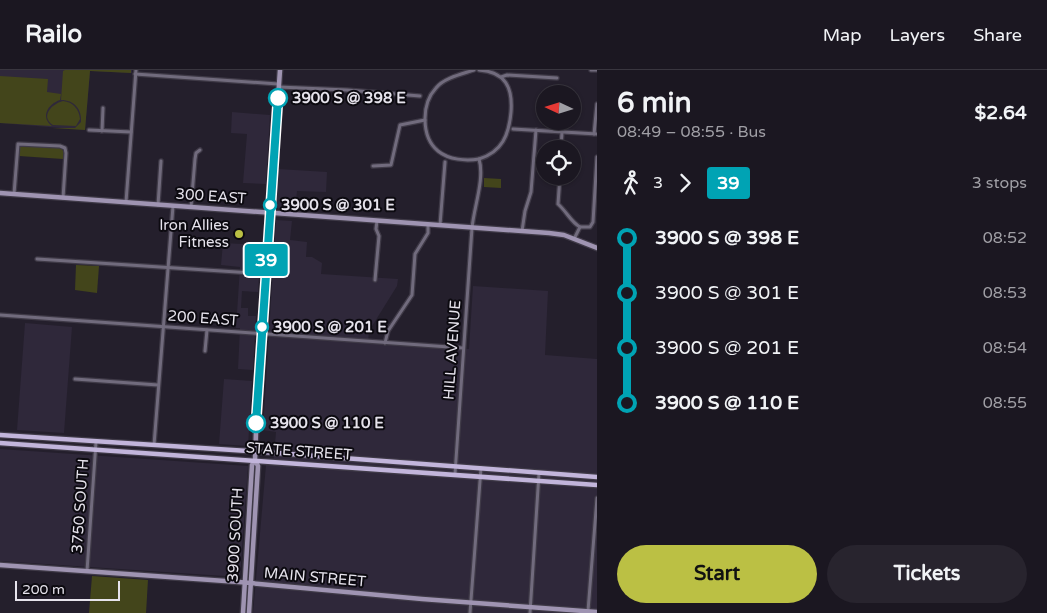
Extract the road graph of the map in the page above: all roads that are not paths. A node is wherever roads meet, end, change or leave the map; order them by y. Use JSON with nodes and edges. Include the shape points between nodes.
{"nodes":[{"id":1,"x":280,"y":70,"type":"edge"},
{"id":2,"x":474,"y":70,"type":"edge"},
{"id":3,"x":479,"y":70,"type":"edge"},
{"id":4,"x":591,"y":70,"type":"edge"},
{"id":5,"x":597,"y":70,"type":"edge"},
{"id":6,"x":136,"y":72,"type":"edge"},
{"id":7,"x":501,"y":77,"type":"junction"},
{"id":8,"x":557,"y":78,"type":"dead end"},
{"id":9,"x":278,"y":86,"type":"junction"},
{"id":10,"x":420,"y":96,"type":"dead end"},
{"id":11,"x":597,"y":104,"type":"edge"},
{"id":12,"x":103,"y":108,"type":"dead end"},
{"id":13,"x":425,"y":120,"type":"junction"},
{"id":14,"x":513,"y":129,"type":"dead end"},
{"id":15,"x":89,"y":130,"type":"dead end"},
{"id":16,"x":536,"y":130,"type":"junction"},
{"id":17,"x":102,"y":131,"type":"junction"},
{"id":18,"x":131,"y":132,"type":"junction"},
{"id":19,"x":562,"y":132,"type":"junction"},
{"id":20,"x":596,"y":134,"type":"edge"},
{"id":21,"x":562,"y":140,"type":"edge"},
{"id":22,"x":200,"y":150,"type":"dead end"},
{"id":23,"x":597,"y":157,"type":"edge"},
{"id":24,"x":479,"y":159,"type":"junction"},
{"id":25,"x":161,"y":161,"type":"dead end"},
{"id":26,"x":445,"y":162,"type":"dead end"},
{"id":27,"x":373,"y":166,"type":"dead end"},
{"id":28,"x":559,"y":185,"type":"edge"},
{"id":29,"x":0,"y":193,"type":"edge"},
{"id":30,"x":14,"y":194,"type":"junction"},
{"id":31,"x":63,"y":198,"type":"junction"},
{"id":32,"x":126,"y":202,"type":"junction"},
{"id":33,"x":158,"y":205,"type":"junction"},
{"id":34,"x":173,"y":206,"type":"junction"},
{"id":35,"x":191,"y":208,"type":"junction"},
{"id":36,"x":270,"y":213,"type":"junction"},
{"id":37,"x":377,"y":221,"type":"junction"},
{"id":38,"x":428,"y":225,"type":"junction"},
{"id":39,"x":440,"y":225,"type":"junction"},
{"id":40,"x":580,"y":227,"type":"junction"},
{"id":41,"x":472,"y":228,"type":"junction"},
{"id":42,"x":522,"y":231,"type":"junction"},
{"id":43,"x":574,"y":239,"type":"junction"},
{"id":44,"x":597,"y":248,"type":"edge"},
{"id":45,"x":37,"y":259,"type":"dead end"},
{"id":46,"x":168,"y":267,"type":"junction"},
{"id":47,"x":266,"y":274,"type":"junction"},
{"id":48,"x":376,"y":280,"type":"dead end"},
{"id":49,"x":0,"y":315,"type":"edge"},
{"id":50,"x":164,"y":327,"type":"junction"},
{"id":51,"x":207,"y":330,"type":"junction"},
{"id":52,"x":261,"y":334,"type":"junction"},
{"id":53,"x":385,"y":343,"type":"junction"},
{"id":54,"x":463,"y":348,"type":"junction"},
{"id":55,"x":205,"y":351,"type":"dead end"},
{"id":56,"x":74,"y":379,"type":"dead end"},
{"id":57,"x":158,"y":386,"type":"junction"},
{"id":58,"x":0,"y":435,"type":"edge"},
{"id":59,"x":96,"y":442,"type":"junction"},
{"id":60,"x":0,"y":443,"type":"edge"},
{"id":61,"x":154,"y":445,"type":"junction"},
{"id":62,"x":95,"y":449,"type":"junction"},
{"id":63,"x":256,"y":452,"type":"junction"},
{"id":64,"x":255,"y":460,"type":"junction"},
{"id":65,"x":455,"y":467,"type":"junction"},
{"id":66,"x":481,"y":468,"type":"junction"},
{"id":67,"x":539,"y":473,"type":"junction"},
{"id":68,"x":455,"y":474,"type":"junction"},
{"id":69,"x":481,"y":476,"type":"junction"},
{"id":70,"x":597,"y":477,"type":"edge"},
{"id":71,"x":539,"y":480,"type":"junction"},
{"id":72,"x":597,"y":485,"type":"edge"},
{"id":73,"x":597,"y":498,"type":"edge"},
{"id":74,"x":0,"y":566,"type":"edge"},
{"id":75,"x":87,"y":571,"type":"junction"},
{"id":76,"x":248,"y":583,"type":"junction"},
{"id":77,"x":472,"y":603,"type":"junction"},
{"id":78,"x":530,"y":610,"type":"edge"},
{"id":79,"x":588,"y":612,"type":"junction"},
{"id":80,"x":597,"y":612,"type":"edge"},
{"id":81,"x":243,"y":613,"type":"edge"},
{"id":82,"x":249,"y":613,"type":"edge"},
{"id":83,"x":470,"y":613,"type":"edge"}],
"edges":[{"from":1,"to":9,"type":"street","name":"3900 SOUTH"},
{"from":2,"to":13,"type":"street","via":[[436,87],[428,101]]},
{"from":3,"to":7,"type":"street"},
{"from":4,"to":5,"type":"street"},
{"from":6,"to":9,"type":"street"},
{"from":6,"to":18,"type":"street"},
{"from":7,"to":8,"type":"street"},
{"from":7,"to":24,"type":"street","via":[[511,96],[510,128],[498,149]]},
{"from":9,"to":10,"type":"street"},
{"from":9,"to":36,"type":"street","name":"3900 SOUTH"},
{"from":11,"to":20,"type":"street"},
{"from":12,"to":17,"type":"street"},
{"from":13,"to":24,"type":"street","via":[[427,132],[437,150],[453,158]]},
{"from":13,"to":27,"type":"street","via":[[400,125],[391,165]]},
{"from":14,"to":16,"type":"street"},
{"from":15,"to":17,"type":"street"},
{"from":16,"to":19,"type":"street"},
{"from":16,"to":42,"type":"street","via":[[531,192]]},
{"from":17,"to":18,"type":"street"},
{"from":18,"to":32,"type":"street"},
{"from":19,"to":20,"type":"street"},
{"from":19,"to":21,"type":"street"},
{"from":22,"to":35,"type":"street","via":[[194,159]]},
{"from":23,"to":40,"type":"street","via":[[592,222],[590,227]]},
{"from":24,"to":41,"type":"street","name":"HILL AVENUE","via":[[479,190]]},
{"from":25,"to":33,"type":"street"},
{"from":26,"to":39,"type":"street"},
{"from":28,"to":40,"type":"street","via":[[558,204]]},
{"from":29,"to":30,"type":"street","name":"300 EAST"},
{"from":30,"to":31,"type":"street","name":"300 EAST"},
{"from":30,"to":31,"type":"street","via":[[18,144],[60,146],[65,148]]},
{"from":31,"to":32,"type":"street","name":"300 EAST"},
{"from":32,"to":33,"type":"street","name":"300 EAST"},
{"from":33,"to":34,"type":"street","name":"300 EAST"},
{"from":34,"to":35,"type":"street","name":"300 EAST"},
{"from":34,"to":46,"type":"street"},
{"from":35,"to":36,"type":"street","name":"300 EAST"},
{"from":36,"to":37,"type":"street","name":"300 EAST"},
{"from":36,"to":47,"type":"street","name":"3900 SOUTH"},
{"from":37,"to":38,"type":"street","name":"300 EAST"},
{"from":37,"to":48,"type":"street"},
{"from":38,"to":39,"type":"street","name":"300 EAST"},
{"from":38,"to":53,"type":"street","via":[[428,233],[415,254],[412,295],[388,331]]},
{"from":39,"to":41,"type":"street","name":"300 EAST"},
{"from":40,"to":43,"type":"street"},
{"from":41,"to":42,"type":"street","name":"300 EAST"},
{"from":41,"to":54,"type":"street","name":"HILL AVENUE"},
{"from":42,"to":43,"type":"street","name":"300 EAST","via":[[558,234]]},
{"from":43,"to":44,"type":"street","name":"300 EAST"},
{"from":45,"to":46,"type":"street"},
{"from":46,"to":47,"type":"street"},
{"from":46,"to":50,"type":"street"},
{"from":47,"to":52,"type":"street","name":"3900 SOUTH"},
{"from":49,"to":50,"type":"street","name":"200 EAST"},
{"from":50,"to":51,"type":"street","name":"200 EAST"},
{"from":50,"to":57,"type":"street"},
{"from":51,"to":52,"type":"street","name":"200 EAST"},
{"from":51,"to":55,"type":"street"},
{"from":52,"to":53,"type":"street","name":"200 EAST"},
{"from":52,"to":63,"type":"street","name":"3900 SOUTH"},
{"from":53,"to":54,"type":"street","name":"200 EAST"},
{"from":54,"to":65,"type":"street","name":"HILL AVENUE"},
{"from":56,"to":57,"type":"street"},
{"from":57,"to":61,"type":"street"},
{"from":58,"to":59,"type":"main road","name":"STATE STREET"},
{"from":59,"to":61,"type":"main road","name":"STATE STREET"},
{"from":59,"to":62,"type":"street","name":"3750 SOUTH"},
{"from":60,"to":62,"type":"main road","name":"STATE STREET"},
{"from":61,"to":63,"type":"main road","name":"STATE STREET"},
{"from":62,"to":64,"type":"main road","name":"STATE STREET"},
{"from":62,"to":75,"type":"street","name":"3750 SOUTH"},
{"from":63,"to":64,"type":"street","name":"3900 SOUTH"},
{"from":63,"to":65,"type":"main road","name":"STATE STREET"},
{"from":64,"to":68,"type":"main road","name":"STATE STREET"},
{"from":64,"to":76,"type":"street","name":"3900 SOUTH","via":[[252,465]]},
{"from":65,"to":66,"type":"main road","name":"STATE STREET"},
{"from":65,"to":68,"type":"street","name":"HILL AVENUE"},
{"from":66,"to":67,"type":"main road","name":"STATE STREET"},
{"from":66,"to":69,"type":"street"},
{"from":67,"to":70,"type":"main road","name":"STATE STREET"},
{"from":67,"to":71,"type":"street"},
{"from":68,"to":69,"type":"main road","name":"STATE STREET"},
{"from":69,"to":71,"type":"main road","name":"STATE STREET"},
{"from":69,"to":77,"type":"street"},
{"from":71,"to":72,"type":"main road","name":"STATE STREET"},
{"from":71,"to":78,"type":"street"},
{"from":73,"to":79,"type":"street"},
{"from":74,"to":75,"type":"street","name":"MAIN STREET"},
{"from":75,"to":76,"type":"street","name":"MAIN STREET"},
{"from":76,"to":77,"type":"street","name":"MAIN STREET"},
{"from":76,"to":81,"type":"street","name":"3900 SOUTH"},
{"from":76,"to":82,"type":"street","name":"3900 SOUTH"},
{"from":77,"to":78,"type":"street","name":"MAIN STREET"},
{"from":77,"to":83,"type":"street"},
{"from":78,"to":79,"type":"street","name":"MAIN STREET"},
{"from":79,"to":80,"type":"street","name":"MAIN STREET"}]}
